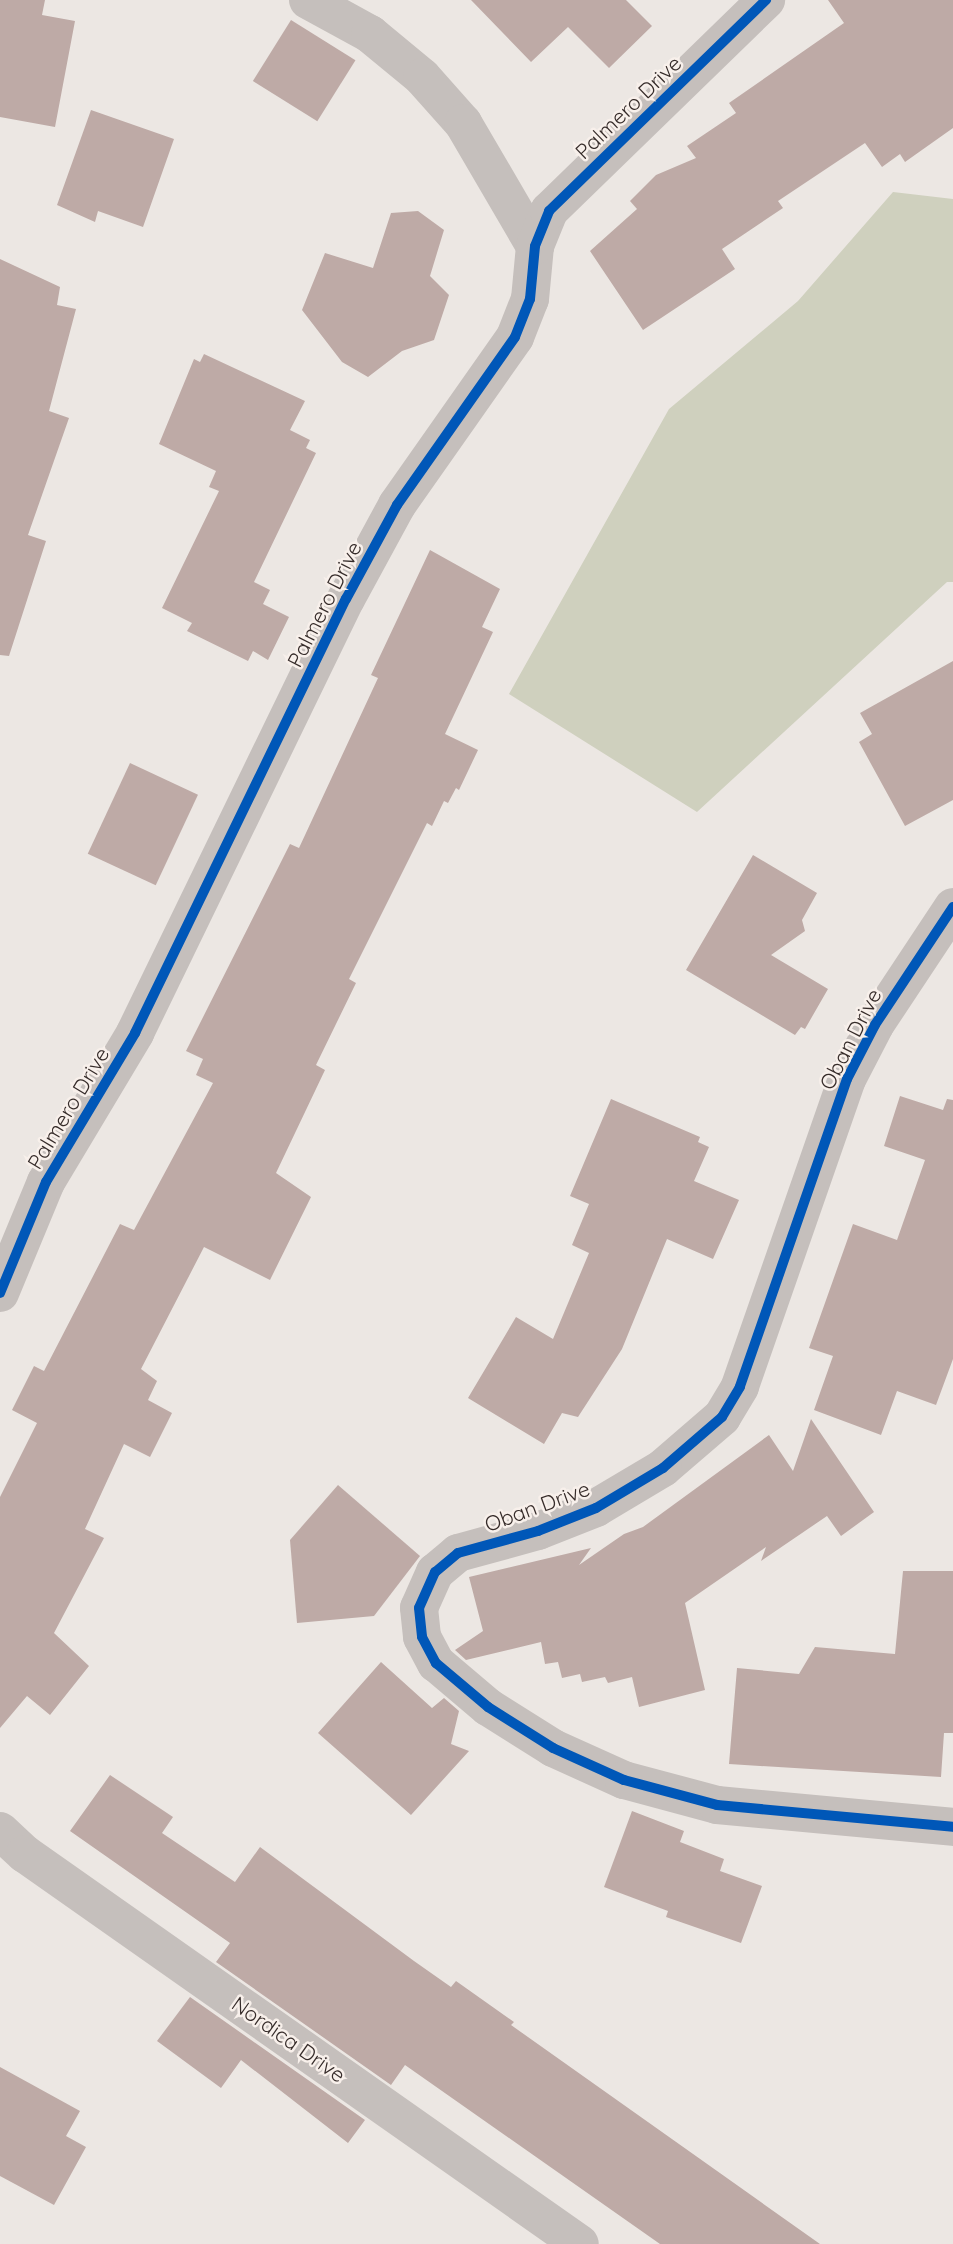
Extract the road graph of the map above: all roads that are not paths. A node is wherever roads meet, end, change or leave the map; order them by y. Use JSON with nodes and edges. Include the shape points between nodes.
{"nodes":[{"id":1,"x":308,"y":0,"type":"edge"},
{"id":2,"x":766,"y":0,"type":"edge"},
{"id":3,"x":535,"y":246,"type":"junction"},
{"id":4,"x":953,"y":907,"type":"edge"},
{"id":5,"x":0,"y":1293,"type":"edge"},
{"id":6,"x":953,"y":1827,"type":"edge"},
{"id":7,"x":0,"y":1831,"type":"edge"},
{"id":8,"x":580,"y":2244,"type":"edge"}],
"edges":[{"from":1,"to":3,"type":"street","via":[[370,34],[422,77],[463,123]]},
{"from":2,"to":3,"type":"street","name":"Palmero Drive","via":[[549,211]]},
{"from":3,"to":5,"type":"street","name":"Palmero Drive","via":[[530,299],[515,337],[397,505],[346,599],[135,1032],[46,1182]]},
{"from":4,"to":6,"type":"street","name":"Oban Drive","via":[[875,1025],[847,1079],[740,1387],[722,1417],[663,1468],[596,1508],[538,1531],[458,1553],[435,1572],[419,1608],[422,1637],[436,1663],[478,1698],[553,1748],[624,1780],[717,1805]]},
{"from":7,"to":8,"type":"street","name":"Nordica Drive"}]}
